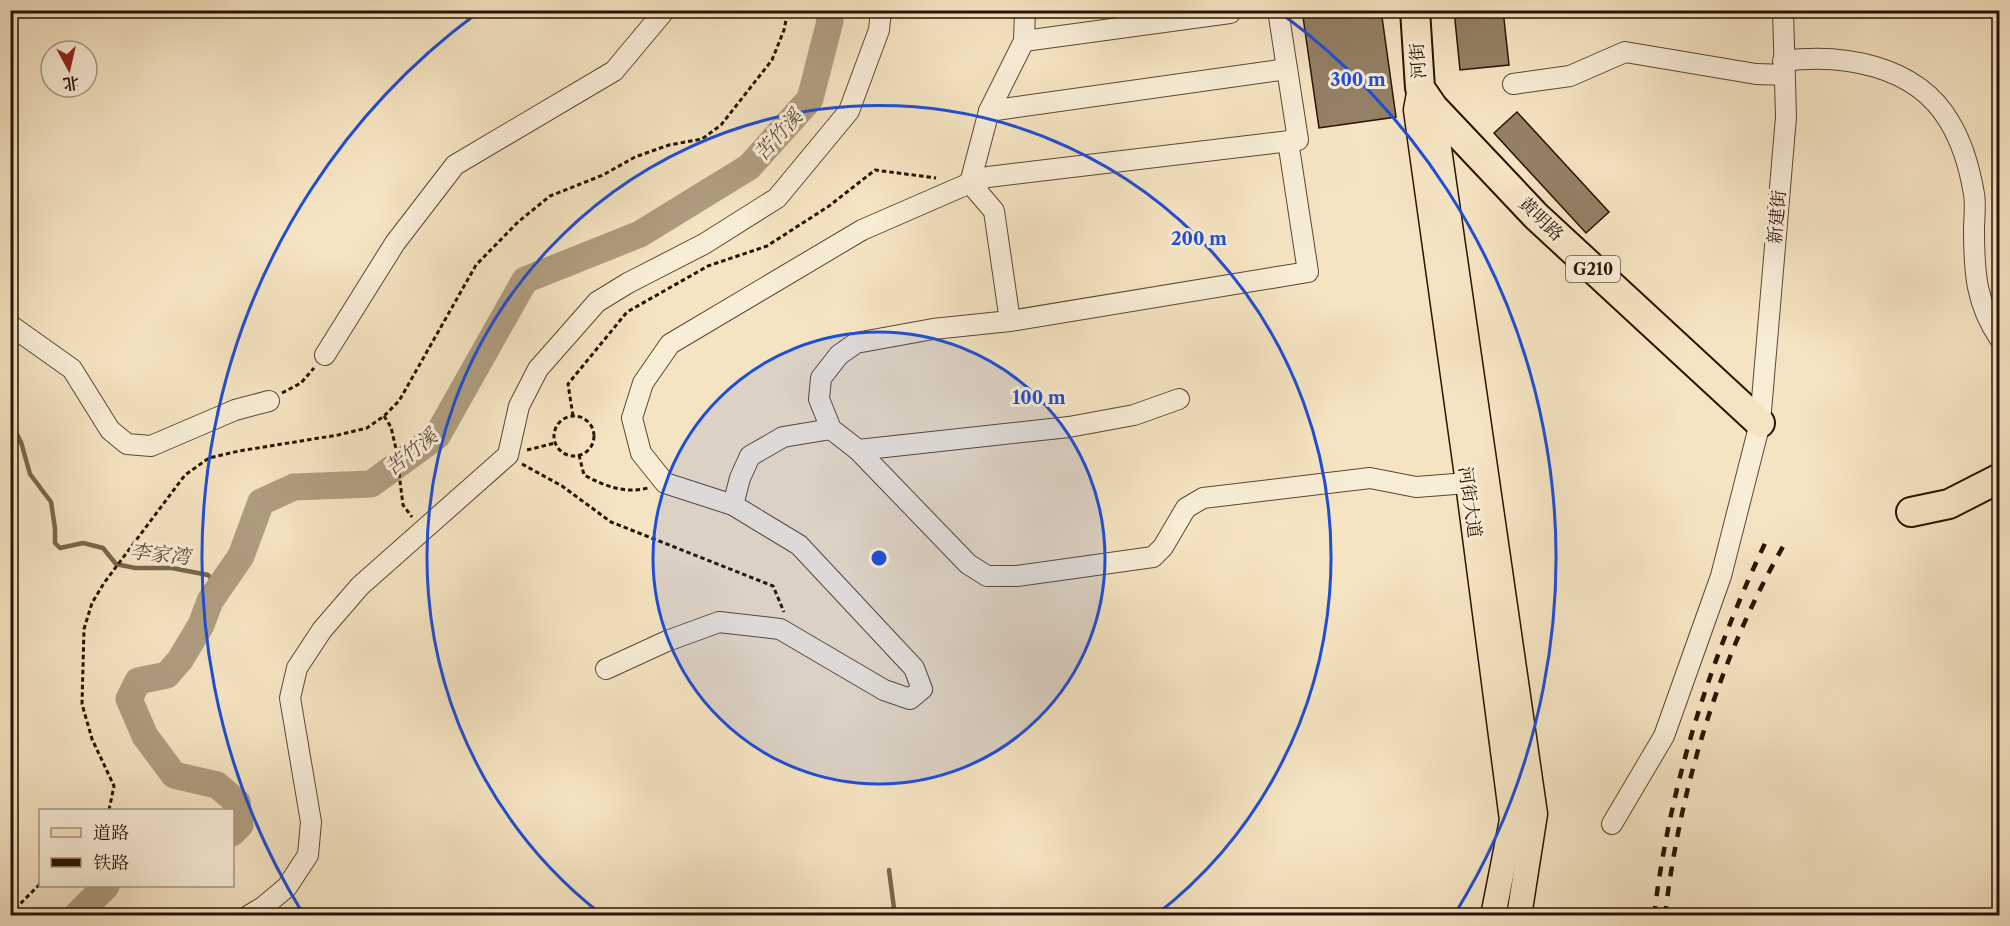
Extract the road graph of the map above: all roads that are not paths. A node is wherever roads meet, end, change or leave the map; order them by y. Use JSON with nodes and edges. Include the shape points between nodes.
{"nodes":[{"id":1,"x":665,"y":10,"type":"edge"},
{"id":2,"x":881,"y":10,"type":"edge"},
{"id":3,"x":1025,"y":10,"type":"edge"},
{"id":4,"x":1231,"y":10,"type":"edge"},
{"id":5,"x":1278,"y":10,"type":"edge"},
{"id":6,"x":1414,"y":10,"type":"edge"},
{"id":7,"x":1783,"y":10,"type":"edge"},
{"id":8,"x":1024,"y":40,"type":"junction"},
{"id":9,"x":1784,"y":68,"type":"junction"},
{"id":10,"x":1287,"y":69,"type":"junction"},
{"id":11,"x":1513,"y":84,"type":"dead end"},
{"id":12,"x":1427,"y":98,"type":"junction"},
{"id":13,"x":989,"y":111,"type":"junction"},
{"id":14,"x":1288,"y":141,"type":"junction"},
{"id":15,"x":970,"y":183,"type":"junction"},
{"id":16,"x":1010,"y":321,"type":"junction"},
{"id":17,"x":10,"y":326,"type":"edge"},
{"id":18,"x":2000,"y":339,"type":"edge"},
{"id":19,"x":325,"y":355,"type":"road end"},
{"id":20,"x":1179,"y":399,"type":"dead end"},
{"id":21,"x":269,"y":401,"type":"road end"},
{"id":22,"x":1760,"y":423,"type":"junction"},
{"id":23,"x":831,"y":429,"type":"junction"},
{"id":24,"x":858,"y":450,"type":"junction"},
{"id":25,"x":2000,"y":478,"type":"edge"},
{"id":26,"x":1468,"y":483,"type":"junction"},
{"id":27,"x":734,"y":505,"type":"junction"},
{"id":28,"x":1911,"y":512,"type":"dead end"},
{"id":29,"x":606,"y":669,"type":"dead end"},
{"id":30,"x":1612,"y":824,"type":"dead end"},
{"id":31,"x":248,"y":915,"type":"edge"},
{"id":32,"x":1493,"y":915,"type":"edge"},
{"id":33,"x":1519,"y":915,"type":"edge"}],
"edges":[{"from":1,"to":19,"type":"street","via":[[614,71],[455,165],[395,243]]},
{"from":2,"to":31,"type":"street","via":[[879,30],[849,111],[777,198],[704,244],[597,302],[538,369],[519,406],[508,455],[360,586],[322,630],[297,668],[290,698],[311,822],[308,855],[287,887]]},
{"from":3,"to":8,"type":"street"},
{"from":4,"to":8,"type":"street"},
{"from":5,"to":10,"type":"street"},
{"from":6,"to":12,"type":"highway","name":"河街"},
{"from":7,"to":9,"type":"street","name":"新建街"},
{"from":8,"to":13,"type":"street"},
{"from":9,"to":11,"type":"street","via":[[1756,74],[1625,52],[1570,76]]},
{"from":9,"to":18,"type":"street","via":[[1806,58],[1874,66],[1904,78],[1929,97],[1949,120],[1962,148],[1975,195],[1978,296]]},
{"from":9,"to":22,"type":"street","name":"新建街","via":[[1785,117]]},
{"from":10,"to":13,"type":"street"},
{"from":10,"to":14,"type":"street","via":[[1298,140]]},
{"from":12,"to":22,"type":"highway","name":"黄明路","number":"G210","via":[[1536,216]]},
{"from":12,"to":26,"type":"main road","name":"河街大道","via":[[1416,110]]},
{"from":12,"to":33,"type":"main road","name":"河街大道","via":[[1535,814]]},
{"from":13,"to":15,"type":"street"},
{"from":14,"to":15,"type":"street","via":[[988,177]]},
{"from":14,"to":16,"type":"street","via":[[1308,272]]},
{"from":15,"to":16,"type":"street","via":[[994,211]]},
{"from":15,"to":27,"type":"street","via":[[862,230],[670,344],[643,382],[632,418],[641,453],[665,483]]},
{"from":16,"to":23,"type":"street","via":[[856,343],[838,355],[821,378],[819,399]]},
{"from":17,"to":21,"type":"street","via":[[72,369],[110,430],[127,444],[151,446],[235,410]]},
{"from":20,"to":24,"type":"street","via":[[1134,415],[1069,427]]},
{"from":22,"to":30,"type":"street","name":"新建街","via":[[1721,576],[1664,736]]},
{"from":23,"to":24,"type":"street"},
{"from":23,"to":27,"type":"street","via":[[783,437],[750,456]]},
{"from":24,"to":26,"type":"street","via":[[968,564],[987,576],[1017,576],[1153,557],[1186,508],[1203,498],[1370,478],[1416,487]]},
{"from":25,"to":28,"type":"highway","via":[[1949,504]]},
{"from":26,"to":32,"type":"main road","name":"河街大道","via":[[1512,820]]},
{"from":27,"to":29,"type":"street","via":[[799,544],[914,668],[922,688],[910,699],[884,690],[780,629],[719,622]]}]}
